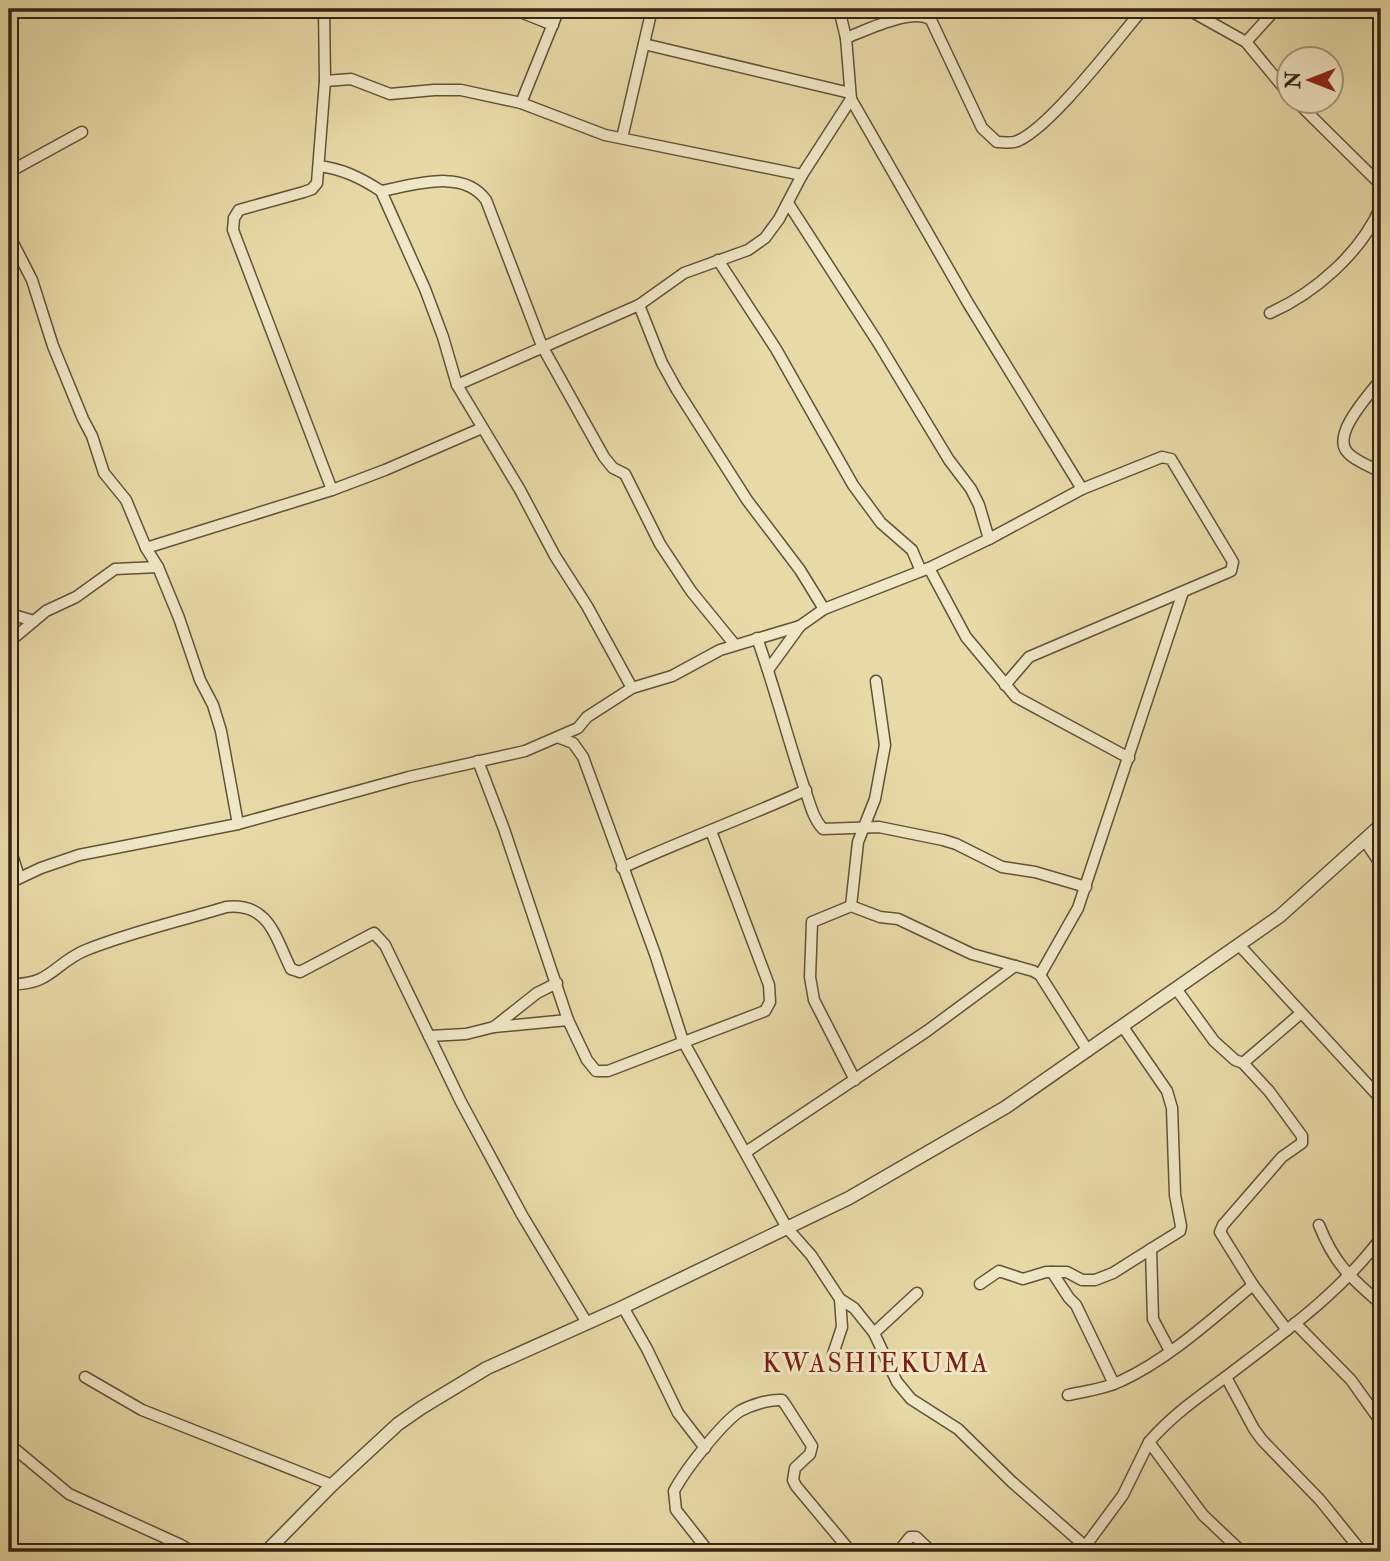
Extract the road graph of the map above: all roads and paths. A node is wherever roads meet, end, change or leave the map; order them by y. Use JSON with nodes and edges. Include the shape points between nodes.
{"nodes":[{"id":1,"x":324,"y":9,"type":"edge"},
{"id":2,"x":513,"y":9,"type":"edge"},
{"id":3,"x":559,"y":9,"type":"edge"},
{"id":4,"x":652,"y":9,"type":"edge"},
{"id":5,"x":839,"y":9,"type":"edge"},
{"id":6,"x":1143,"y":9,"type":"edge"},
{"id":7,"x":1187,"y":9,"type":"edge"},
{"id":8,"x":1276,"y":9,"type":"edge"},
{"id":9,"x":552,"y":25,"type":"junction"},
{"id":10,"x":846,"y":38,"type":"junction"},
{"id":11,"x":1246,"y":42,"type":"junction"},
{"id":12,"x":644,"y":44,"type":"junction"},
{"id":13,"x":1274,"y":75,"type":"edge"},
{"id":14,"x":325,"y":81,"type":"junction"},
{"id":15,"x":851,"y":96,"type":"junction"},
{"id":16,"x":521,"y":103,"type":"junction"},
{"id":17,"x":1311,"y":116,"type":"edge"},
{"id":18,"x":82,"y":132,"type":"dead end"},
{"id":19,"x":622,"y":138,"type":"junction"},
{"id":20,"x":319,"y":166,"type":"junction"},
{"id":21,"x":9,"y":172,"type":"edge"},
{"id":22,"x":802,"y":175,"type":"junction"},
{"id":23,"x":1381,"y":185,"type":"edge"},
{"id":24,"x":381,"y":191,"type":"junction"},
{"id":25,"x":788,"y":203,"type":"junction"},
{"id":26,"x":1381,"y":208,"type":"edge"},
{"id":27,"x":9,"y":235,"type":"edge"},
{"id":28,"x":718,"y":260,"type":"junction"},
{"id":29,"x":639,"y":305,"type":"junction"},
{"id":30,"x":1270,"y":313,"type":"dead end"},
{"id":31,"x":542,"y":346,"type":"junction"},
{"id":32,"x":1381,"y":379,"type":"edge"},
{"id":33,"x":457,"y":385,"type":"junction"},
{"id":34,"x":482,"y":428,"type":"junction"},
{"id":35,"x":1381,"y":472,"type":"edge"},
{"id":36,"x":1082,"y":489,"type":"junction"},
{"id":37,"x":332,"y":490,"type":"junction"},
{"id":38,"x":989,"y":539,"type":"junction"},
{"id":39,"x":146,"y":548,"type":"junction"},
{"id":40,"x":158,"y":567,"type":"junction"},
{"id":41,"x":925,"y":569,"type":"junction"},
{"id":42,"x":1183,"y":592,"type":"junction"},
{"id":43,"x":824,"y":609,"type":"junction"},
{"id":44,"x":9,"y":610,"type":"edge"},
{"id":45,"x":34,"y":621,"type":"junction"},
{"id":46,"x":800,"y":626,"type":"junction"},
{"id":47,"x":757,"y":638,"type":"junction"},
{"id":48,"x":9,"y":642,"type":"edge"},
{"id":49,"x":735,"y":645,"type":"junction"},
{"id":50,"x":768,"y":670,"type":"junction"},
{"id":51,"x":876,"y":681,"type":"dead end"},
{"id":52,"x":1004,"y":685,"type":"junction"},
{"id":53,"x":632,"y":688,"type":"junction"},
{"id":54,"x":578,"y":728,"type":"junction"},
{"id":55,"x":560,"y":738,"type":"junction"},
{"id":56,"x":583,"y":757,"type":"junction"},
{"id":57,"x":1129,"y":758,"type":"junction"},
{"id":58,"x":478,"y":761,"type":"junction"},
{"id":59,"x":806,"y":790,"type":"junction"},
{"id":60,"x":238,"y":824,"type":"junction"},
{"id":61,"x":1381,"y":825,"type":"edge"},
{"id":62,"x":862,"y":827,"type":"junction"},
{"id":63,"x":711,"y":831,"type":"junction"},
{"id":64,"x":1365,"y":841,"type":"junction"},
{"id":65,"x":9,"y":845,"type":"edge"},
{"id":66,"x":1381,"y":865,"type":"edge"},
{"id":67,"x":622,"y":868,"type":"junction"},
{"id":68,"x":14,"y":880,"type":"edge"},
{"id":69,"x":1086,"y":887,"type":"junction"},
{"id":70,"x":851,"y":906,"type":"junction"},
{"id":71,"x":1240,"y":946,"type":"junction"},
{"id":72,"x":1015,"y":966,"type":"junction"},
{"id":73,"x":1040,"y":975,"type":"junction"},
{"id":74,"x":9,"y":984,"type":"edge"},
{"id":75,"x":557,"y":984,"type":"junction"},
{"id":76,"x":1177,"y":990,"type":"junction"},
{"id":77,"x":1300,"y":1014,"type":"junction"},
{"id":78,"x":568,"y":1020,"type":"junction"},
{"id":79,"x":494,"y":1027,"type":"junction"},
{"id":80,"x":1124,"y":1027,"type":"junction"},
{"id":81,"x":429,"y":1036,"type":"junction"},
{"id":82,"x":683,"y":1041,"type":"junction"},
{"id":83,"x":1088,"y":1051,"type":"junction"},
{"id":84,"x":1242,"y":1063,"type":"junction"},
{"id":85,"x":855,"y":1080,"type":"junction"},
{"id":86,"x":1381,"y":1099,"type":"edge"},
{"id":87,"x":746,"y":1152,"type":"junction"},
{"id":88,"x":1319,"y":1225,"type":"dead end"},
{"id":89,"x":787,"y":1228,"type":"junction"},
{"id":90,"x":1381,"y":1238,"type":"edge"},
{"id":91,"x":1151,"y":1249,"type":"junction"},
{"id":92,"x":1052,"y":1272,"type":"junction"},
{"id":93,"x":1349,"y":1277,"type":"junction"},
{"id":94,"x":980,"y":1284,"type":"dead end"},
{"id":95,"x":1253,"y":1285,"type":"junction"},
{"id":96,"x":917,"y":1293,"type":"dead end"},
{"id":97,"x":840,"y":1299,"type":"junction"},
{"id":98,"x":1381,"y":1304,"type":"edge"},
{"id":99,"x":623,"y":1307,"type":"junction"},
{"id":100,"x":587,"y":1323,"type":"junction"},
{"id":101,"x":1291,"y":1327,"type":"junction"},
{"id":102,"x":874,"y":1333,"type":"junction"},
{"id":103,"x":1170,"y":1351,"type":"junction"},
{"id":104,"x":833,"y":1354,"type":"dead end"},
{"id":105,"x":85,"y":1377,"type":"dead end"},
{"id":106,"x":1226,"y":1377,"type":"junction"},
{"id":107,"x":1114,"y":1384,"type":"junction"},
{"id":108,"x":1068,"y":1395,"type":"dead end"},
{"id":109,"x":1381,"y":1422,"type":"edge"},
{"id":110,"x":1149,"y":1441,"type":"junction"},
{"id":111,"x":9,"y":1444,"type":"edge"},
{"id":112,"x":705,"y":1448,"type":"junction"},
{"id":113,"x":332,"y":1485,"type":"junction"},
{"id":114,"x":1083,"y":1549,"type":"edge"},
{"id":115,"x":1236,"y":1550,"type":"edge"},
{"id":116,"x":193,"y":1552,"type":"edge"},
{"id":117,"x":266,"y":1552,"type":"edge"},
{"id":118,"x":709,"y":1552,"type":"edge"},
{"id":119,"x":850,"y":1552,"type":"edge"},
{"id":120,"x":898,"y":1552,"type":"edge"},
{"id":121,"x":932,"y":1552,"type":"edge"},
{"id":122,"x":1362,"y":1552,"type":"edge"}],
"edges":[{"from":1,"to":14,"type":"street"},
{"from":2,"to":9,"type":"street"},
{"from":3,"to":9,"type":"street"},
{"from":4,"to":12,"type":"street"},
{"from":5,"to":10,"type":"street"},
{"from":6,"to":10,"type":"street","via":[[1069,97],[1031,134],[1014,142],[997,142],[982,128],[931,20],[925,16],[893,21]]},
{"from":7,"to":11,"type":"street"},
{"from":8,"to":11,"type":"street"},
{"from":9,"to":16,"type":"street"},
{"from":10,"to":15,"type":"street"},
{"from":11,"to":13,"type":"street"},
{"from":12,"to":15,"type":"street"},
{"from":12,"to":19,"type":"street"},
{"from":14,"to":16,"type":"street","via":[[351,79],[390,94],[461,90]]},
{"from":14,"to":20,"type":"street"},
{"from":15,"to":22,"type":"street"},
{"from":15,"to":36,"type":"street","via":[[968,303]]},
{"from":16,"to":19,"type":"street"},
{"from":17,"to":23,"type":"street"},
{"from":18,"to":21,"type":"street"},
{"from":19,"to":22,"type":"street"},
{"from":20,"to":24,"type":"street","via":[[358,176]]},
{"from":20,"to":37,"type":"street","via":[[312,189],[239,210],[233,230]]},
{"from":22,"to":25,"type":"street"},
{"from":24,"to":31,"type":"street","via":[[437,181],[464,183],[479,191]]},
{"from":24,"to":33,"type":"street","via":[[425,289]]},
{"from":25,"to":28,"type":"street","via":[[765,238],[748,250]]},
{"from":25,"to":38,"type":"street","via":[[971,489]]},
{"from":26,"to":30,"type":"street","via":[[1335,270],[1295,302]]},
{"from":27,"to":39,"type":"street","via":[[32,280],[104,473],[126,500]]},
{"from":28,"to":29,"type":"street","via":[[684,273]]},
{"from":28,"to":41,"type":"street","via":[[776,349],[853,485]]},
{"from":29,"to":31,"type":"street"},
{"from":29,"to":43,"type":"street","via":[[677,390]]},
{"from":31,"to":33,"type":"street"},
{"from":31,"to":49,"type":"street","via":[[604,457],[625,474],[660,544]]},
{"from":32,"to":35,"type":"street","via":[[1347,425],[1343,443],[1348,453]]},
{"from":33,"to":34,"type":"street"},
{"from":34,"to":37,"type":"street"},
{"from":34,"to":53,"type":"street"},
{"from":36,"to":38,"type":"street"},
{"from":36,"to":42,"type":"street","via":[[1162,457],[1174,463],[1234,566]]},
{"from":37,"to":39,"type":"street"},
{"from":38,"to":41,"type":"street"},
{"from":39,"to":40,"type":"street"},
{"from":40,"to":45,"type":"street","via":[[115,569]]},
{"from":40,"to":60,"type":"street","via":[[217,718]]},
{"from":41,"to":43,"type":"street"},
{"from":41,"to":52,"type":"street","via":[[966,637]]},
{"from":42,"to":52,"type":"street","via":[[1029,657]]},
{"from":42,"to":57,"type":"street"},
{"from":43,"to":46,"type":"street"},
{"from":44,"to":45,"type":"street"},
{"from":45,"to":48,"type":"street"},
{"from":46,"to":47,"type":"street"},
{"from":46,"to":50,"type":"street"},
{"from":47,"to":49,"type":"street"},
{"from":47,"to":50,"type":"street"},
{"from":49,"to":53,"type":"street","via":[[672,676]]},
{"from":50,"to":59,"type":"street"},
{"from":51,"to":62,"type":"street","via":[[885,745],[875,799]]},
{"from":52,"to":57,"type":"street","via":[[1024,703]]},
{"from":53,"to":54,"type":"street"},
{"from":54,"to":55,"type":"street"},
{"from":54,"to":56,"type":"street"},
{"from":55,"to":56,"type":"street","via":[[573,743]]},
{"from":55,"to":58,"type":"street"},
{"from":56,"to":67,"type":"street"},
{"from":57,"to":69,"type":"street"},
{"from":58,"to":60,"type":"street"},
{"from":58,"to":75,"type":"street"},
{"from":59,"to":62,"type":"street","via":[[823,829]]},
{"from":59,"to":63,"type":"street"},
{"from":60,"to":68,"type":"street","via":[[79,855]]},
{"from":61,"to":64,"type":"street"},
{"from":62,"to":69,"type":"street","via":[[949,842],[1002,866]]},
{"from":62,"to":70,"type":"street"},
{"from":63,"to":67,"type":"street"},
{"from":63,"to":82,"type":"street","via":[[769,985],[770,1002],[765,1011]]},
{"from":64,"to":66,"type":"street"},
{"from":64,"to":71,"type":"street"},
{"from":65,"to":68,"type":"street"},
{"from":67,"to":82,"type":"street"},
{"from":69,"to":73,"type":"street"},
{"from":70,"to":72,"type":"street","via":[[898,919],[972,954]]},
{"from":70,"to":85,"type":"street","via":[[812,922],[810,977],[814,1000]]},
{"from":71,"to":76,"type":"street"},
{"from":71,"to":77,"type":"street"},
{"from":72,"to":73,"type":"street"},
{"from":72,"to":85,"type":"street"},
{"from":73,"to":83,"type":"street"},
{"from":74,"to":81,"type":"street","via":[[30,984],[49,976],[85,950],[226,907],[248,907],[264,917],[295,971],[374,933],[385,945]]},
{"from":75,"to":78,"type":"street"},
{"from":75,"to":79,"type":"street","via":[[537,993]]},
{"from":76,"to":80,"type":"street"},
{"from":76,"to":84,"type":"street","via":[[1214,1041]]},
{"from":77,"to":84,"type":"street"},
{"from":77,"to":86,"type":"street"},
{"from":78,"to":79,"type":"street"},
{"from":78,"to":82,"type":"street","via":[[596,1071],[608,1071]]},
{"from":79,"to":81,"type":"street"},
{"from":80,"to":83,"type":"street"},
{"from":80,"to":91,"type":"street","via":[[1167,1091],[1172,1108],[1180,1231]]},
{"from":81,"to":100,"type":"street","via":[[522,1215]]},
{"from":82,"to":87,"type":"street"},
{"from":83,"to":89,"type":"street","via":[[947,1142]]},
{"from":84,"to":95,"type":"street","via":[[1302,1136],[1302,1143],[1282,1157],[1220,1232]]},
{"from":85,"to":87,"type":"street"},
{"from":87,"to":89,"type":"street"},
{"from":88,"to":93,"type":"street","via":[[1328,1249]]},
{"from":89,"to":97,"type":"street"},
{"from":89,"to":99,"type":"street"},
{"from":90,"to":93,"type":"street"},
{"from":91,"to":92,"type":"street","via":[[1095,1280]]},
{"from":91,"to":103,"type":"street","via":[[1153,1319]]},
{"from":92,"to":94,"type":"street","via":[[1023,1279],[999,1271]]},
{"from":92,"to":107,"type":"street","via":[[1076,1305]]},
{"from":93,"to":98,"type":"street"},
{"from":93,"to":101,"type":"street"},
{"from":95,"to":101,"type":"street"},
{"from":95,"to":103,"type":"street"},
{"from":96,"to":102,"type":"street"},
{"from":97,"to":102,"type":"street","via":[[854,1308]]},
{"from":97,"to":104,"type":"street","via":[[842,1327]]},
{"from":99,"to":100,"type":"street"},
{"from":99,"to":112,"type":"street","via":[[678,1413]]},
{"from":100,"to":113,"type":"street","via":[[488,1368],[421,1408]]},
{"from":101,"to":106,"type":"street"},
{"from":101,"to":109,"type":"street","via":[[1352,1380]]},
{"from":102,"to":114,"type":"street","via":[[897,1382],[911,1399],[958,1429]]},
{"from":103,"to":107,"type":"street"},
{"from":105,"to":113,"type":"street","via":[[142,1410]]},
{"from":106,"to":110,"type":"street"},
{"from":106,"to":122,"type":"street","via":[[1257,1434]]},
{"from":107,"to":108,"type":"street"},
{"from":110,"to":114,"type":"street","via":[[1122,1495]]},
{"from":110,"to":115,"type":"street"},
{"from":111,"to":116,"type":"street","via":[[69,1494]]},
{"from":112,"to":118,"type":"street","via":[[680,1481],[674,1499],[677,1510]]},
{"from":112,"to":119,"type":"street","via":[[740,1411],[782,1400],[812,1446],[795,1468],[796,1486]]},
{"from":113,"to":117,"type":"street"},
{"from":120,"to":121,"type":"street","via":[[910,1537]]}]}
